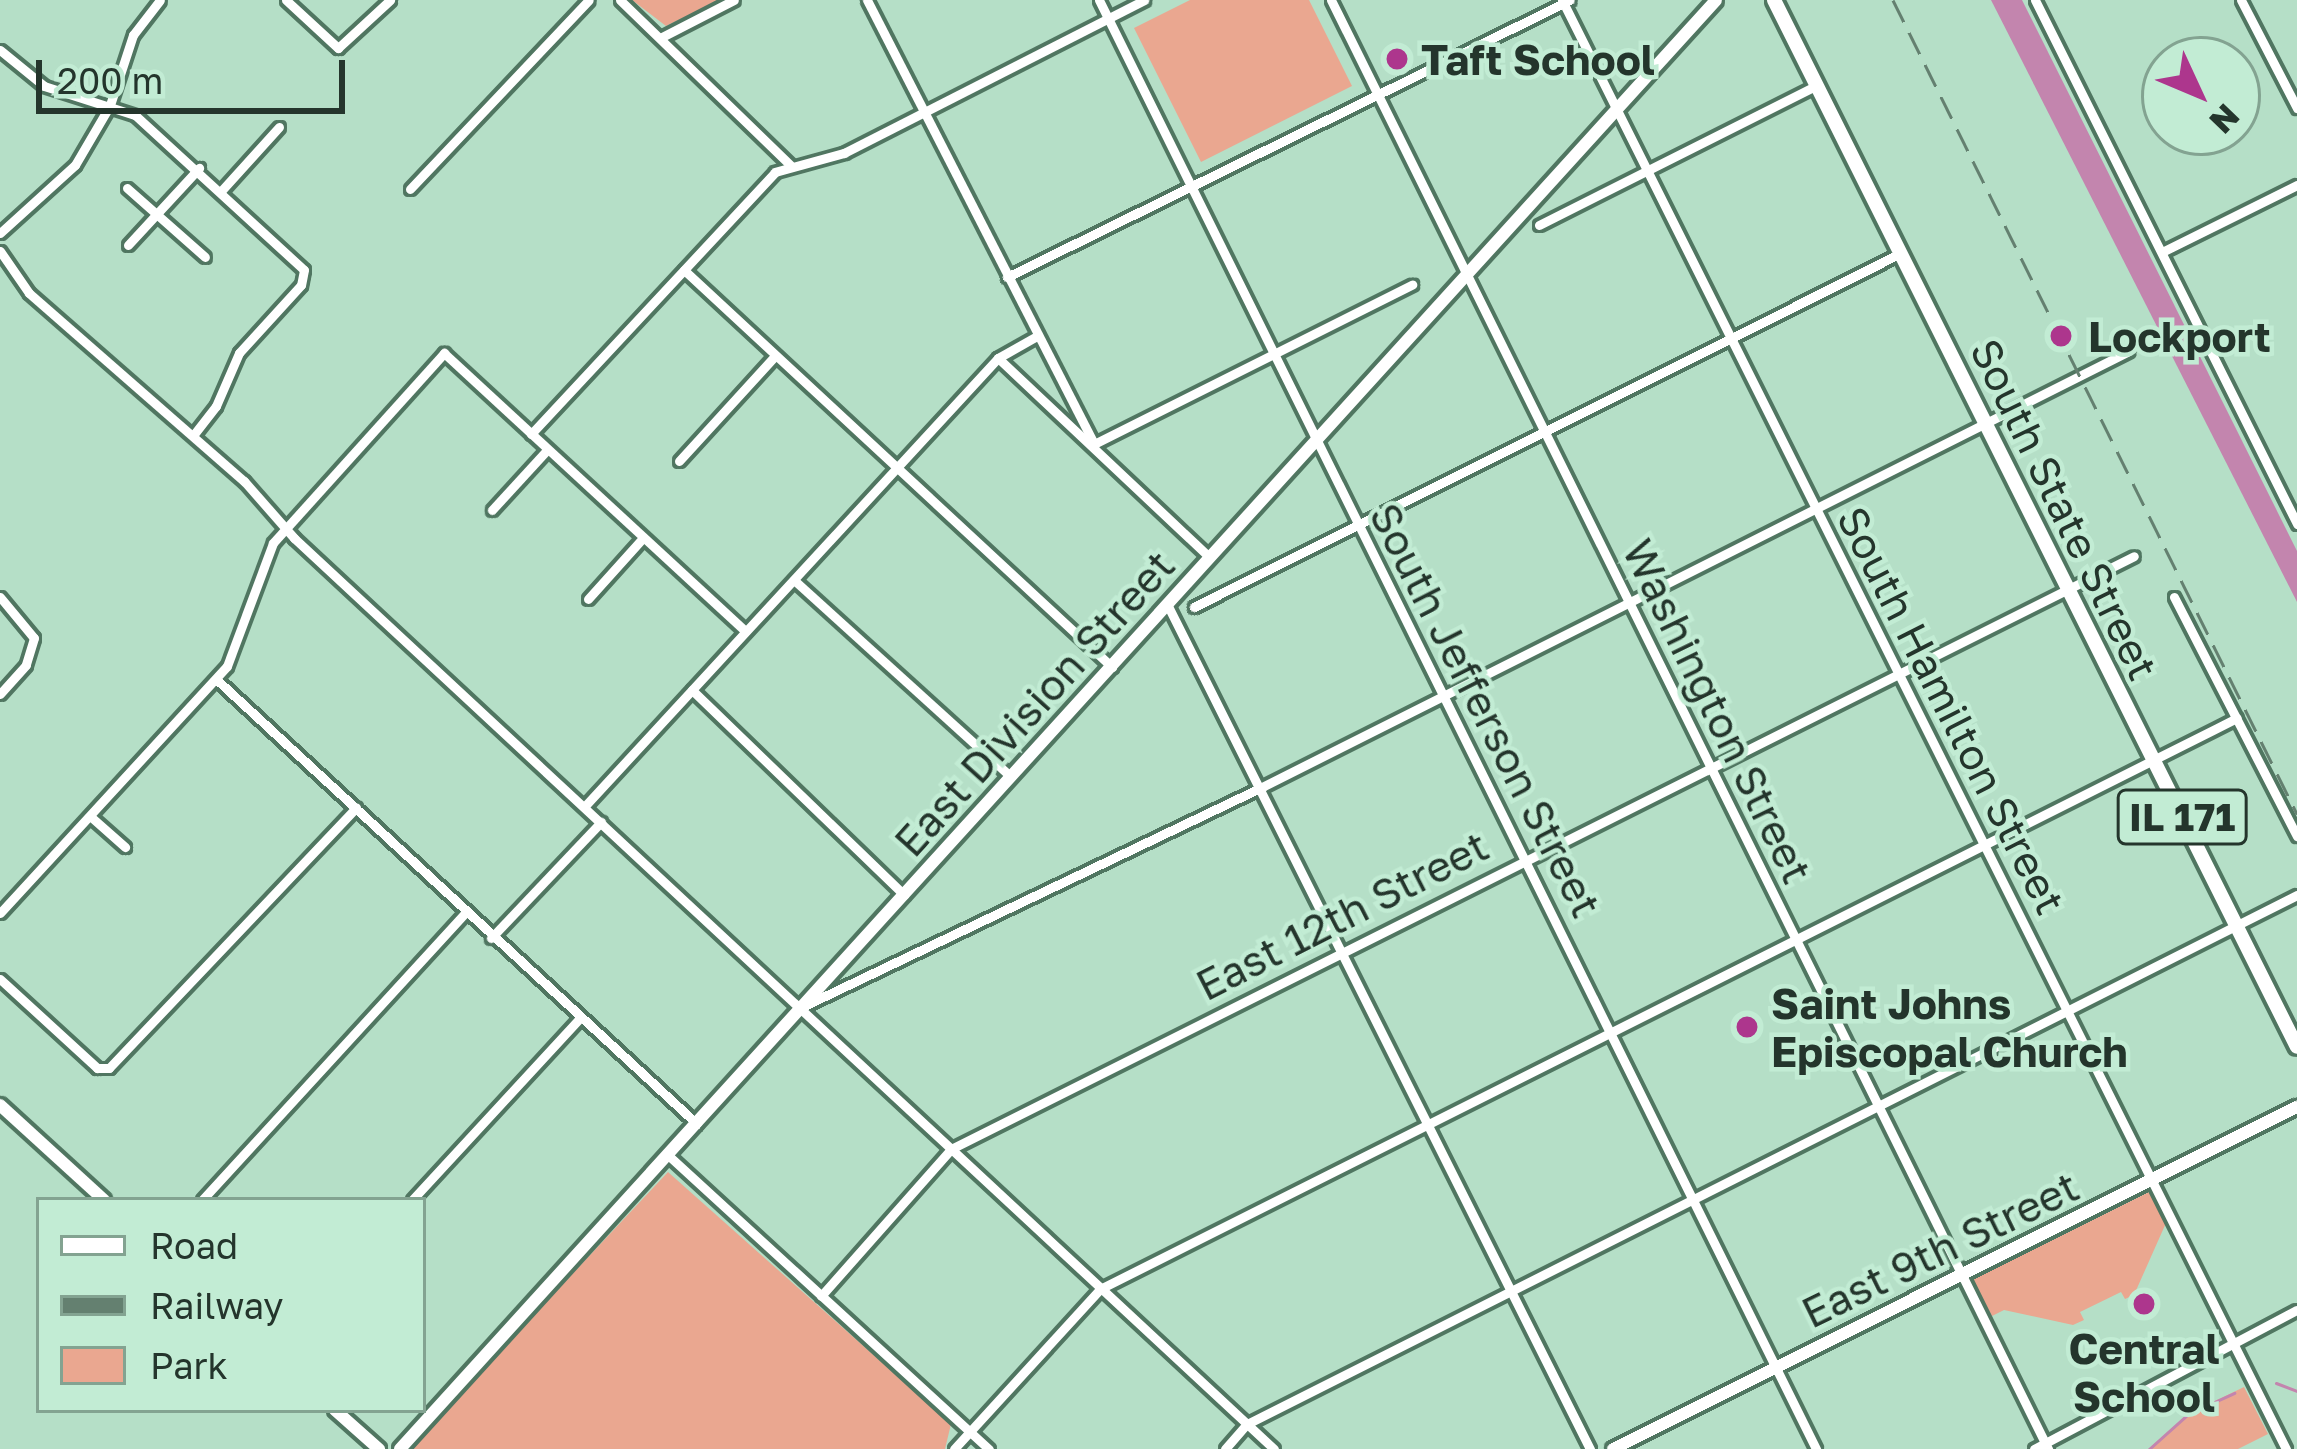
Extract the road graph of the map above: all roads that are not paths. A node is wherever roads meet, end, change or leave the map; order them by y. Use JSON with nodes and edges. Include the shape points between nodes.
{"nodes":[{"id":1,"x":160,"y":0,"type":"edge"},
{"id":2,"x":286,"y":0,"type":"edge"},
{"id":3,"x":390,"y":0,"type":"edge"},
{"id":4,"x":589,"y":0,"type":"edge"},
{"id":5,"x":620,"y":0,"type":"edge"},
{"id":6,"x":734,"y":0,"type":"edge"},
{"id":7,"x":867,"y":0,"type":"edge"},
{"id":8,"x":1100,"y":0,"type":"edge"},
{"id":9,"x":1144,"y":0,"type":"edge"},
{"id":10,"x":1330,"y":0,"type":"edge"},
{"id":11,"x":1716,"y":0,"type":"edge"},
{"id":12,"x":1774,"y":0,"type":"edge"},
{"id":13,"x":2036,"y":0,"type":"edge"},
{"id":14,"x":2241,"y":0,"type":"edge"},
{"id":15,"x":1565,"y":1,"type":"edge"},
{"id":16,"x":1108,"y":18,"type":"junction"},
{"id":17,"x":660,"y":38,"type":"junction"},
{"id":18,"x":0,"y":50,"type":"edge"},
{"id":19,"x":1817,"y":85,"type":"junction"},
{"id":20,"x":1377,"y":94,"type":"junction"},
{"id":21,"x":110,"y":105,"type":"junction"},
{"id":22,"x":1616,"y":108,"type":"junction"},
{"id":23,"x":2297,"y":108,"type":"edge"},
{"id":24,"x":926,"y":111,"type":"junction"},
{"id":25,"x":279,"y":127,"type":"dead end"},
{"id":26,"x":790,"y":165,"type":"junction"},
{"id":27,"x":199,"y":169,"type":"junction"},
{"id":28,"x":1646,"y":172,"type":"junction"},
{"id":29,"x":1191,"y":184,"type":"junction"},
{"id":30,"x":2297,"y":185,"type":"edge"},
{"id":31,"x":127,"y":188,"type":"dead end"},
{"id":32,"x":410,"y":189,"type":"dead end"},
{"id":33,"x":222,"y":190,"type":"junction"},
{"id":34,"x":156,"y":214,"type":"junction"},
{"id":35,"x":1539,"y":225,"type":"dead end"},
{"id":36,"x":0,"y":233,"type":"edge"},
{"id":37,"x":128,"y":245,"type":"dead end"},
{"id":38,"x":0,"y":251,"type":"edge"},
{"id":39,"x":2162,"y":252,"type":"junction"},
{"id":40,"x":1901,"y":253,"type":"junction"},
{"id":41,"x":205,"y":257,"type":"dead end"},
{"id":42,"x":684,"y":270,"type":"junction"},
{"id":43,"x":1007,"y":277,"type":"junction"},
{"id":44,"x":1468,"y":277,"type":"junction"},
{"id":45,"x":1412,"y":285,"type":"dead end"},
{"id":46,"x":1037,"y":335,"type":"junction"},
{"id":47,"x":1727,"y":338,"type":"junction"},
{"id":48,"x":2129,"y":350,"type":"dead end"},
{"id":49,"x":1273,"y":352,"type":"junction"},
{"id":50,"x":775,"y":356,"type":"junction"},
{"id":51,"x":998,"y":358,"type":"junction"},
{"id":52,"x":1984,"y":418,"type":"junction"},
{"id":53,"x":1542,"y":431,"type":"junction"},
{"id":54,"x":531,"y":434,"type":"junction"},
{"id":55,"x":193,"y":435,"type":"junction"},
{"id":56,"x":1094,"y":444,"type":"junction"},
{"id":57,"x":1316,"y":446,"type":"junction"},
{"id":58,"x":547,"y":450,"type":"junction"},
{"id":59,"x":679,"y":461,"type":"dead end"},
{"id":60,"x":898,"y":469,"type":"junction"},
{"id":61,"x":1811,"y":508,"type":"junction"},
{"id":62,"x":493,"y":510,"type":"dead end"},
{"id":63,"x":2297,"y":524,"type":"edge"},
{"id":64,"x":1356,"y":525,"type":"junction"},
{"id":65,"x":288,"y":526,"type":"junction"},
{"id":66,"x":644,"y":538,"type":"junction"},
{"id":67,"x":2134,"y":556,"type":"dead end"},
{"id":68,"x":1210,"y":558,"type":"junction"},
{"id":69,"x":794,"y":580,"type":"junction"},
{"id":70,"x":2068,"y":587,"type":"junction"},
{"id":71,"x":0,"y":597,"type":"edge"},
{"id":72,"x":2174,"y":597,"type":"dead end"},
{"id":73,"x":588,"y":599,"type":"dead end"},
{"id":74,"x":1627,"y":601,"type":"junction"},
{"id":75,"x":1168,"y":606,"type":"junction"},
{"id":76,"x":1194,"y":608,"type":"dead end"},
{"id":77,"x":745,"y":632,"type":"junction"},
{"id":78,"x":1112,"y":667,"type":"junction"},
{"id":79,"x":1896,"y":675,"type":"junction"},
{"id":80,"x":216,"y":679,"type":"junction"},
{"id":81,"x":692,"y":690,"type":"junction"},
{"id":82,"x":0,"y":694,"type":"edge"},
{"id":83,"x":1444,"y":694,"type":"junction"},
{"id":84,"x":2237,"y":718,"type":"junction"},
{"id":85,"x":2152,"y":757,"type":"junction"},
{"id":86,"x":1710,"y":768,"type":"junction"},
{"id":87,"x":1012,"y":778,"type":"junction"},
{"id":88,"x":1262,"y":787,"type":"junction"},
{"id":89,"x":356,"y":808,"type":"junction"},
{"id":90,"x":584,"y":808,"type":"junction"},
{"id":91,"x":90,"y":816,"type":"junction"},
{"id":92,"x":601,"y":822,"type":"junction"},
{"id":93,"x":2297,"y":836,"type":"edge"},
{"id":94,"x":1983,"y":843,"type":"junction"},
{"id":95,"x":125,"y":847,"type":"dead end"},
{"id":96,"x":1524,"y":859,"type":"junction"},
{"id":97,"x":904,"y":895,"type":"junction"},
{"id":98,"x":2297,"y":895,"type":"edge"},
{"id":99,"x":0,"y":914,"type":"edge"},
{"id":100,"x":464,"y":914,"type":"junction"},
{"id":101,"x":2237,"y":926,"type":"junction"},
{"id":102,"x":491,"y":938,"type":"junction"},
{"id":103,"x":1793,"y":938,"type":"junction"},
{"id":104,"x":1343,"y":952,"type":"junction"},
{"id":105,"x":0,"y":979,"type":"edge"},
{"id":106,"x":802,"y":1007,"type":"junction"},
{"id":107,"x":2068,"y":1011,"type":"junction"},
{"id":108,"x":580,"y":1018,"type":"junction"},
{"id":109,"x":1610,"y":1031,"type":"junction"},
{"id":110,"x":2297,"y":1047,"type":"edge"},
{"id":111,"x":1877,"y":1104,"type":"junction"},
{"id":112,"x":0,"y":1105,"type":"edge"},
{"id":113,"x":2297,"y":1107,"type":"edge"},
{"id":114,"x":697,"y":1124,"type":"junction"},
{"id":115,"x":1425,"y":1124,"type":"junction"},
{"id":116,"x":950,"y":1149,"type":"junction"},
{"id":117,"x":669,"y":1156,"type":"junction"},
{"id":118,"x":2154,"y":1180,"type":"junction"},
{"id":119,"x":101,"y":1197,"type":"edge"},
{"id":120,"x":205,"y":1197,"type":"edge"},
{"id":121,"x":415,"y":1197,"type":"edge"},
{"id":122,"x":1691,"y":1197,"type":"junction"},
{"id":123,"x":1963,"y":1273,"type":"junction"},
{"id":124,"x":1100,"y":1288,"type":"junction"},
{"id":125,"x":1507,"y":1291,"type":"junction"},
{"id":126,"x":821,"y":1296,"type":"junction"},
{"id":127,"x":2297,"y":1310,"type":"edge"},
{"id":128,"x":2234,"y":1342,"type":"junction"},
{"id":129,"x":1775,"y":1367,"type":"junction"},
{"id":130,"x":338,"y":1413,"type":"edge"},
{"id":131,"x":1247,"y":1424,"type":"junction"},
{"id":132,"x":970,"y":1431,"type":"junction"},
{"id":133,"x":2047,"y":1446,"type":"edge"},
{"id":134,"x":379,"y":1449,"type":"edge"},
{"id":135,"x":400,"y":1449,"type":"edge"},
{"id":136,"x":953,"y":1449,"type":"edge"},
{"id":137,"x":989,"y":1449,"type":"edge"},
{"id":138,"x":1225,"y":1449,"type":"edge"},
{"id":139,"x":1274,"y":1449,"type":"edge"},
{"id":140,"x":1590,"y":1449,"type":"edge"},
{"id":141,"x":1613,"y":1449,"type":"edge"},
{"id":142,"x":1816,"y":1449,"type":"edge"},
{"id":143,"x":2034,"y":1449,"type":"edge"},
{"id":144,"x":2286,"y":1449,"type":"edge"}],
"edges":[{"from":1,"to":21,"type":"street","via":[[133,35]]},
{"from":2,"to":3,"type":"street","via":[[338,48]]},
{"from":4,"to":32,"type":"street"},
{"from":5,"to":17,"type":"street"},
{"from":6,"to":17,"type":"street"},
{"from":7,"to":24,"type":"street"},
{"from":8,"to":16,"type":"street","name":"South Jefferson Street"},
{"from":9,"to":16,"type":"street"},
{"from":10,"to":20,"type":"street","name":"Washington Street"},
{"from":11,"to":22,"type":"street","name":"East Division Street"},
{"from":12,"to":19,"type":"main road","name":"South State Street","number":"IL 171"},
{"from":13,"to":39,"type":"street"},
{"from":14,"to":23,"type":"street"},
{"from":15,"to":20,"type":"street"},
{"from":15,"to":22,"type":"street","name":"South Hamilton Street"},
{"from":16,"to":24,"type":"street"},
{"from":16,"to":29,"type":"street","name":"South Jefferson Street"},
{"from":17,"to":26,"type":"street"},
{"from":18,"to":21,"type":"street","via":[[44,86]]},
{"from":19,"to":28,"type":"street"},
{"from":19,"to":40,"type":"main road","name":"South State Street","number":"IL 171"},
{"from":20,"to":29,"type":"street"},
{"from":20,"to":44,"type":"street","name":"Washington Street"},
{"from":21,"to":27,"type":"street","via":[[135,115]]},
{"from":21,"to":36,"type":"street","via":[[63,179]]},
{"from":22,"to":28,"type":"street","name":"South Hamilton Street"},
{"from":22,"to":44,"type":"street","name":"East Division Street"},
{"from":24,"to":26,"type":"street","via":[[829,160]]},
{"from":24,"to":43,"type":"street"},
{"from":25,"to":33,"type":"street"},
{"from":26,"to":42,"type":"street"},
{"from":27,"to":33,"type":"street"},
{"from":27,"to":34,"type":"street"},
{"from":28,"to":35,"type":"street"},
{"from":28,"to":47,"type":"street","name":"South Hamilton Street"},
{"from":29,"to":43,"type":"street"},
{"from":29,"to":49,"type":"street","name":"South Jefferson Street"},
{"from":30,"to":39,"type":"street"},
{"from":31,"to":34,"type":"street"},
{"from":33,"to":55,"type":"street","via":[[304,270],[301,285],[239,353]]},
{"from":34,"to":37,"type":"street"},
{"from":34,"to":41,"type":"street"},
{"from":38,"to":55,"type":"street","via":[[29,293]]},
{"from":39,"to":63,"type":"street"},
{"from":40,"to":47,"type":"street"},
{"from":40,"to":52,"type":"main road","name":"South State Street","number":"IL 171"},
{"from":42,"to":50,"type":"street"},
{"from":42,"to":54,"type":"street"},
{"from":43,"to":46,"type":"street"},
{"from":44,"to":53,"type":"street","name":"Washington Street"},
{"from":44,"to":57,"type":"street","name":"East Division Street"},
{"from":45,"to":49,"type":"street"},
{"from":46,"to":51,"type":"street"},
{"from":46,"to":56,"type":"street"},
{"from":47,"to":53,"type":"street"},
{"from":47,"to":61,"type":"street","name":"South Hamilton Street"},
{"from":48,"to":52,"type":"street"},
{"from":49,"to":56,"type":"street"},
{"from":49,"to":57,"type":"street","name":"South Jefferson Street"},
{"from":50,"to":59,"type":"street"},
{"from":50,"to":60,"type":"street"},
{"from":51,"to":56,"type":"street"},
{"from":51,"to":60,"type":"street"},
{"from":52,"to":61,"type":"street"},
{"from":52,"to":70,"type":"main road","name":"South State Street","number":"IL 171"},
{"from":53,"to":64,"type":"street"},
{"from":53,"to":74,"type":"street","name":"Washington Street"},
{"from":54,"to":58,"type":"street"},
{"from":54,"to":65,"type":"street","via":[[444,353]]},
{"from":55,"to":65,"type":"street"},
{"from":56,"to":68,"type":"street"},
{"from":57,"to":64,"type":"street","name":"South Jefferson Street"},
{"from":57,"to":68,"type":"street","name":"East Division Street"},
{"from":58,"to":62,"type":"street"},
{"from":58,"to":66,"type":"street"},
{"from":60,"to":69,"type":"street"},
{"from":60,"to":78,"type":"street"},
{"from":61,"to":74,"type":"street"},
{"from":61,"to":79,"type":"street","name":"South Hamilton Street"},
{"from":64,"to":76,"type":"street"},
{"from":64,"to":83,"type":"street","name":"South Jefferson Street"},
{"from":65,"to":80,"type":"street","via":[[261,566],[240,641]]},
{"from":65,"to":90,"type":"street"},
{"from":66,"to":73,"type":"street"},
{"from":66,"to":77,"type":"street"},
{"from":67,"to":70,"type":"street","name":"East 12th Street"},
{"from":68,"to":75,"type":"street","name":"East Division Street"},
{"from":69,"to":77,"type":"street"},
{"from":69,"to":87,"type":"street"},
{"from":70,"to":79,"type":"street","name":"East 12th Street"},
{"from":70,"to":85,"type":"main road","name":"South State Street","number":"IL 171"},
{"from":71,"to":82,"type":"street","via":[[34,638],[26,665]]},
{"from":72,"to":84,"type":"street"},
{"from":74,"to":83,"type":"street"},
{"from":74,"to":86,"type":"street","name":"Washington Street"},
{"from":75,"to":78,"type":"street","name":"East Division Street"},
{"from":75,"to":88,"type":"street"},
{"from":77,"to":81,"type":"street"},
{"from":78,"to":87,"type":"street","name":"East Division Street"},
{"from":79,"to":86,"type":"street","name":"East 12th Street"},
{"from":79,"to":94,"type":"street","name":"South Hamilton Street"},
{"from":80,"to":89,"type":"street"},
{"from":80,"to":91,"type":"street"},
{"from":81,"to":90,"type":"street"},
{"from":81,"to":97,"type":"street"},
{"from":83,"to":88,"type":"street"},
{"from":83,"to":96,"type":"street","name":"South Jefferson Street"},
{"from":84,"to":85,"type":"street"},
{"from":84,"to":93,"type":"street"},
{"from":85,"to":94,"type":"street"},
{"from":85,"to":101,"type":"main road","name":"South State Street","number":"IL 171"},
{"from":86,"to":96,"type":"street","name":"East 12th Street"},
{"from":86,"to":103,"type":"street","name":"Washington Street"},
{"from":87,"to":97,"type":"street","name":"East Division Street"},
{"from":88,"to":104,"type":"street"},
{"from":88,"to":106,"type":"street"},
{"from":89,"to":100,"type":"street"},
{"from":89,"to":105,"type":"street","via":[[109,1068],[97,1068]]},
{"from":90,"to":92,"type":"street"},
{"from":91,"to":95,"type":"street"},
{"from":91,"to":99,"type":"street"},
{"from":92,"to":102,"type":"street"},
{"from":92,"to":106,"type":"street"},
{"from":94,"to":103,"type":"street"},
{"from":94,"to":107,"type":"street","name":"South Hamilton Street"},
{"from":96,"to":104,"type":"street","name":"East 12th Street"},
{"from":96,"to":109,"type":"street","name":"South Jefferson Street"},
{"from":97,"to":106,"type":"street","name":"East Division Street"},
{"from":98,"to":101,"type":"street"},
{"from":100,"to":102,"type":"street"},
{"from":100,"to":120,"type":"street"},
{"from":101,"to":107,"type":"street"},
{"from":101,"to":110,"type":"main road","name":"South State Street","number":"IL 171"},
{"from":102,"to":108,"type":"street"},
{"from":103,"to":109,"type":"street"},
{"from":103,"to":111,"type":"street","name":"Washington Street"},
{"from":104,"to":115,"type":"street"},
{"from":104,"to":116,"type":"street","name":"East 12th Street"},
{"from":106,"to":114,"type":"street","name":"East Division Street"},
{"from":106,"to":116,"type":"street"},
{"from":107,"to":111,"type":"street"},
{"from":107,"to":118,"type":"street","name":"South Hamilton Street"},
{"from":108,"to":114,"type":"street"},
{"from":108,"to":121,"type":"street"},
{"from":109,"to":115,"type":"street"},
{"from":109,"to":122,"type":"street","name":"South Jefferson Street"},
{"from":111,"to":122,"type":"street"},
{"from":111,"to":123,"type":"street","name":"Washington Street"},
{"from":112,"to":119,"type":"street"},
{"from":113,"to":118,"type":"street","name":"East 9th Street"},
{"from":114,"to":117,"type":"street","name":"East Division Street"},
{"from":115,"to":124,"type":"street"},
{"from":115,"to":125,"type":"street"},
{"from":116,"to":124,"type":"street"},
{"from":116,"to":126,"type":"street","name":"East 12th Street"},
{"from":117,"to":126,"type":"street"},
{"from":117,"to":135,"type":"street","name":"East Division Street"},
{"from":118,"to":123,"type":"street","name":"East 9th Street"},
{"from":118,"to":128,"type":"street","name":"South Hamilton Street"},
{"from":122,"to":125,"type":"street"},
{"from":122,"to":129,"type":"street","name":"South Jefferson Street"},
{"from":123,"to":129,"type":"street","name":"East 9th Street"},
{"from":123,"to":133,"type":"street","name":"Washington Street"},
{"from":124,"to":131,"type":"street"},
{"from":124,"to":132,"type":"street"},
{"from":125,"to":131,"type":"street"},
{"from":125,"to":140,"type":"street"},
{"from":126,"to":132,"type":"street"},
{"from":127,"to":128,"type":"street"},
{"from":128,"to":133,"type":"street"},
{"from":128,"to":144,"type":"street","name":"South Hamilton Street"},
{"from":129,"to":141,"type":"street","name":"East 9th Street"},
{"from":129,"to":142,"type":"street","name":"South Jefferson Street"},
{"from":130,"to":134,"type":"street"},
{"from":131,"to":138,"type":"street"},
{"from":131,"to":139,"type":"street"},
{"from":132,"to":136,"type":"street"},
{"from":132,"to":137,"type":"street"},
{"from":133,"to":143,"type":"street"}]}
